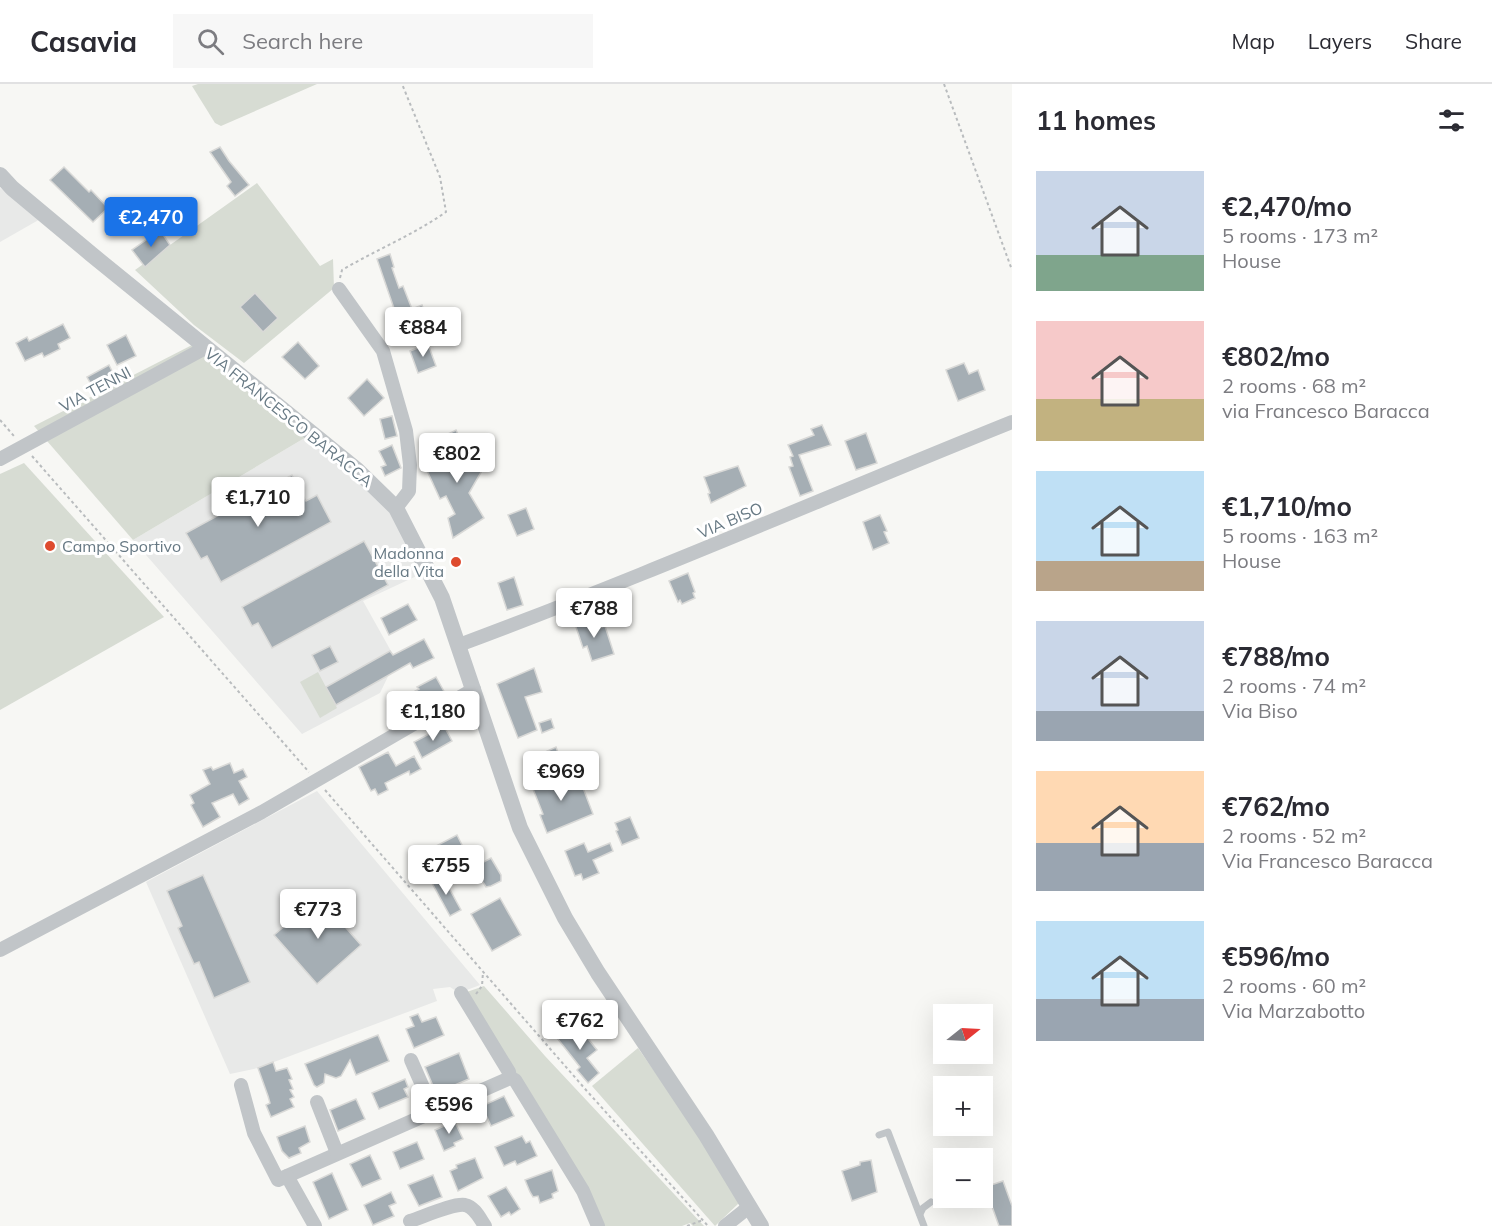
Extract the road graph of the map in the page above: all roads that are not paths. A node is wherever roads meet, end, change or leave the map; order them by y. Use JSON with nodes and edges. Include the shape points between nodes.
{"nodes":[{"id":1,"x":0,"y":175,"type":"edge"},
{"id":2,"x":339,"y":289,"type":"road end"},
{"id":3,"x":206,"y":348,"type":"junction"},
{"id":4,"x":1012,"y":422,"type":"edge"},
{"id":5,"x":0,"y":459,"type":"edge"},
{"id":6,"x":396,"y":508,"type":"junction"},
{"id":7,"x":459,"y":645,"type":"junction"},
{"id":8,"x":474,"y":689,"type":"junction"},
{"id":9,"x":0,"y":950,"type":"edge"},
{"id":10,"x":465,"y":998,"type":"road end"},
{"id":11,"x":411,"y":1060,"type":"dead end"},
{"id":12,"x":510,"y":1078,"type":"junction"},
{"id":13,"x":241,"y":1085,"type":"dead end"},
{"id":14,"x":317,"y":1102,"type":"dead end"},
{"id":15,"x":433,"y":1110,"type":"junction"},
{"id":16,"x":879,"y":1136,"type":"dead end"},
{"id":17,"x":337,"y":1153,"type":"junction"},
{"id":18,"x":287,"y":1176,"type":"junction"},
{"id":19,"x":931,"y":1202,"type":"dead end"},
{"id":20,"x":749,"y":1207,"type":"junction"},
{"id":21,"x":920,"y":1214,"type":"junction"},
{"id":22,"x":410,"y":1221,"type":"dead end"},
{"id":23,"x":315,"y":1226,"type":"edge"},
{"id":24,"x":485,"y":1226,"type":"edge"},
{"id":25,"x":598,"y":1226,"type":"edge"},
{"id":26,"x":725,"y":1226,"type":"edge"},
{"id":27,"x":761,"y":1226,"type":"edge"},
{"id":28,"x":924,"y":1226,"type":"edge"}],
"edges":[{"from":1,"to":3,"type":"street","name":"VIA FRANCESCO BARACCA"},
{"from":2,"to":6,"type":"street","via":[[383,351],[406,431],[409,491]]},
{"from":3,"to":5,"type":"street","name":"VIA TENNI"},
{"from":3,"to":6,"type":"street","name":"VIA FRANCESCO BARACCA","via":[[357,470]]},
{"from":4,"to":7,"type":"street","name":"VIA BISO","via":[[619,584]]},
{"from":6,"to":7,"type":"street","name":"VIA FRANCESCO BARACCA","via":[[442,598]]},
{"from":7,"to":8,"type":"street","name":"VIA FRANCESCO BARACCA"},
{"from":8,"to":9,"type":"street","via":[[262,812]]},
{"from":8,"to":20,"type":"street","name":"VIA FRANCESCO BARACCA","via":[[520,828],[549,888],[598,973]]},
{"from":10,"to":12,"type":"street"},
{"from":11,"to":15,"type":"street"},
{"from":12,"to":15,"type":"street"},
{"from":12,"to":25,"type":"street","via":[[515,1080],[583,1191]]},
{"from":13,"to":18,"type":"street","via":[[254,1133],[278,1180]]},
{"from":14,"to":17,"type":"street"},
{"from":15,"to":17,"type":"street"},
{"from":16,"to":21,"type":"lane","via":[[888,1132]]},
{"from":17,"to":18,"type":"street"},
{"from":18,"to":23,"type":"street"},
{"from":19,"to":21,"type":"lane"},
{"from":20,"to":26,"type":"street"},
{"from":20,"to":27,"type":"street","name":"VIA FRANCESCO BARACCA"},
{"from":21,"to":28,"type":"lane"},
{"from":22,"to":24,"type":"street","via":[[465,1205],[473,1209]]}]}
